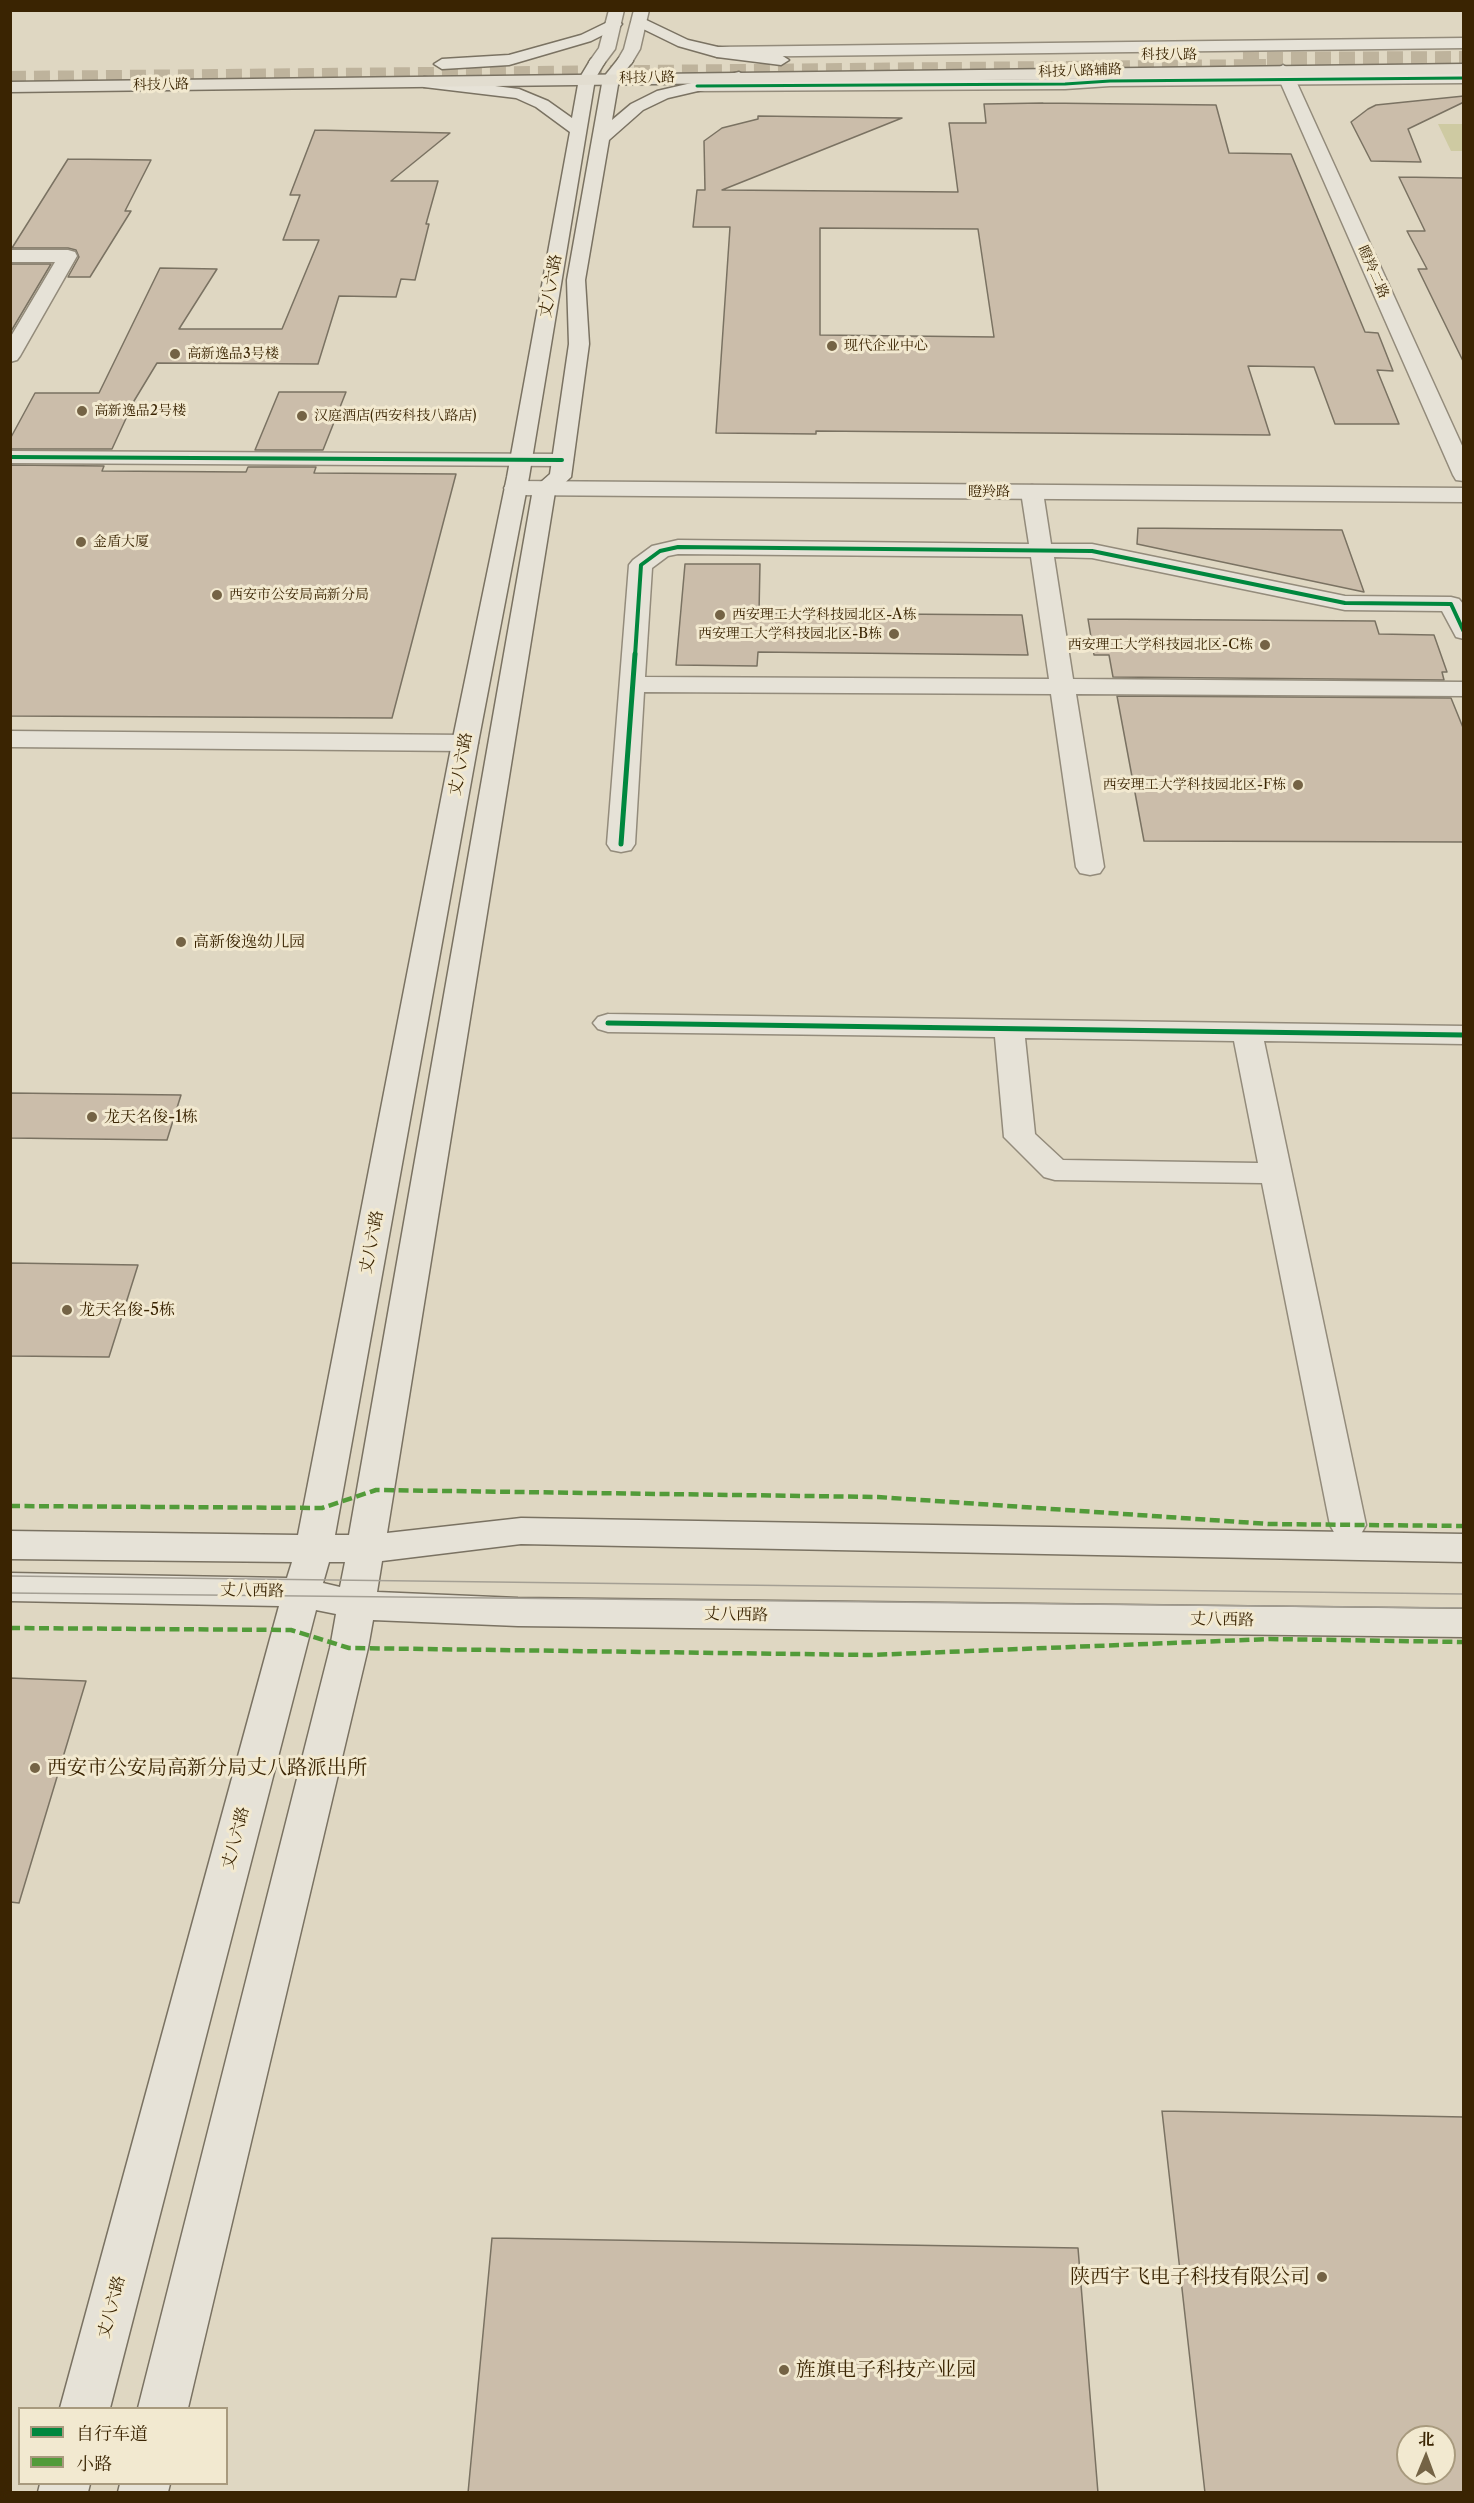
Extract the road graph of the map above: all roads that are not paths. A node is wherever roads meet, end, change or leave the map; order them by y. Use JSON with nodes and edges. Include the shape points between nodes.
{"nodes":[{"id":1,"x":641,"y":16,"type":"edge"},
{"id":2,"x":615,"y":17,"type":"edge"},
{"id":3,"x":1464,"y":44,"type":"edge"},
{"id":4,"x":717,"y":52,"type":"junction"},
{"id":5,"x":1464,"y":52,"type":"edge"},
{"id":6,"x":858,"y":58,"type":"junction"},
{"id":7,"x":780,"y":60,"type":"junction"},
{"id":8,"x":691,"y":61,"type":"dead end"},
{"id":9,"x":556,"y":63,"type":"dead end"},
{"id":10,"x":436,"y":64,"type":"joint"},
{"id":11,"x":342,"y":65,"type":"dead end"},
{"id":12,"x":607,"y":67,"type":"junction"},
{"id":13,"x":1464,"y":69,"type":"edge"},
{"id":14,"x":861,"y":75,"type":"junction"},
{"id":15,"x":1285,"y":75,"type":"junction"},
{"id":16,"x":739,"y":77,"type":"junction"},
{"id":17,"x":1464,"y":78,"type":"edge"},
{"id":18,"x":416,"y":81,"type":"junction"},
{"id":19,"x":336,"y":82,"type":"junction"},
{"id":20,"x":697,"y":86,"type":"junction"},
{"id":21,"x":10,"y":87,"type":"edge"},
{"id":22,"x":590,"y":134,"type":"junction"},
{"id":23,"x":10,"y":256,"type":"edge"},
{"id":24,"x":10,"y":356,"type":"edge"},
{"id":25,"x":10,"y":457,"type":"edge"},
{"id":26,"x":518,"y":475,"type":"junction"},
{"id":27,"x":555,"y":475,"type":"junction"},
{"id":28,"x":1464,"y":475,"type":"edge"},
{"id":29,"x":1464,"y":483,"type":"edge"},
{"id":30,"x":1032,"y":492,"type":"junction"},
{"id":31,"x":1464,"y":495,"type":"edge"},
{"id":32,"x":1041,"y":549,"type":"junction"},
{"id":33,"x":1464,"y":632,"type":"edge"},
{"id":34,"x":632,"y":684,"type":"junction"},
{"id":35,"x":1062,"y":686,"type":"junction"},
{"id":36,"x":1464,"y":688,"type":"edge"},
{"id":37,"x":10,"y":739,"type":"edge"},
{"id":38,"x":465,"y":743,"type":"junction"},
{"id":39,"x":621,"y":844,"type":"dead end"},
{"id":40,"x":1090,"y":867,"type":"dead end"},
{"id":41,"x":608,"y":1023,"type":"dead end"},
{"id":42,"x":1009,"y":1027,"type":"junction"},
{"id":43,"x":1247,"y":1032,"type":"junction"},
{"id":44,"x":1464,"y":1035,"type":"edge"},
{"id":45,"x":1276,"y":1173,"type":"junction"},
{"id":46,"x":1348,"y":1525,"type":"dead end"},
{"id":47,"x":10,"y":1545,"type":"edge"},
{"id":48,"x":1464,"y":1548,"type":"edge"},
{"id":49,"x":315,"y":1549,"type":"junction"},
{"id":50,"x":366,"y":1549,"type":"junction"},
{"id":51,"x":10,"y":1587,"type":"edge"},
{"id":52,"x":301,"y":1592,"type":"junction"},
{"id":53,"x":355,"y":1605,"type":"junction"},
{"id":54,"x":1464,"y":1623,"type":"edge"},
{"id":55,"x":86,"y":2407,"type":"edge"},
{"id":56,"x":163,"y":2407,"type":"edge"}],
"edges":[{"from":1,"to":4,"type":"street","via":[[683,43]]},
{"from":1,"to":12,"type":"street","via":[[632,49]]},
{"from":2,"to":10,"type":"street","via":[[586,38],[533,54],[509,60]]},
{"from":2,"to":12,"type":"street"},
{"from":3,"to":4,"type":"street","name":"科技八路辅路"},
{"from":4,"to":7,"type":"street"},
{"from":5,"to":6,"type":"main road","name":"科技八路"},
{"from":6,"to":7,"type":"main road","name":"科技八路"},
{"from":6,"to":14,"type":"main road"},
{"from":7,"to":8,"type":"main road","name":"科技八路"},
{"from":9,"to":10,"type":"main road"},
{"from":11,"to":19,"type":"main road"},
{"from":12,"to":16,"type":"main road","name":"科技八路"},
{"from":12,"to":18,"type":"main road","name":"科技八路"},
{"from":12,"to":22,"type":"street","name":"丈八六路"},
{"from":13,"to":15,"type":"main road","name":"科技八路"},
{"from":14,"to":15,"type":"main road","name":"科技八路"},
{"from":14,"to":16,"type":"main road","name":"科技八路"},
{"from":15,"to":17,"type":"street","name":"科技八路辅路"},
{"from":15,"to":20,"type":"street","name":"科技八路辅路","via":[[1031,85]]},
{"from":15,"to":28,"type":"street","name":"瞪羚二路"},
{"from":16,"to":20,"type":"street"},
{"from":18,"to":19,"type":"main road","name":"科技八路"},
{"from":18,"to":22,"type":"street","via":[[519,94]]},
{"from":19,"to":21,"type":"main road","name":"科技八路"},
{"from":20,"to":22,"type":"street","via":[[663,94]]},
{"from":22,"to":26,"type":"street","name":"丈八六路"},
{"from":22,"to":27,"type":"street","name":"丈八六路","via":[[576,280],[579,344]]},
{"from":23,"to":24,"type":"street","via":[[68,256]]},
{"from":25,"to":26,"type":"street"},
{"from":26,"to":27,"type":"street","name":"瞪羚路"},
{"from":26,"to":27,"type":"street"},
{"from":26,"to":38,"type":"street","name":"丈八六路"},
{"from":27,"to":29,"type":"street","name":"瞪羚路"},
{"from":27,"to":30,"type":"street","name":"瞪羚路"},
{"from":27,"to":50,"type":"street","name":"丈八六路"},
{"from":30,"to":31,"type":"street","name":"瞪羚路"},
{"from":30,"to":32,"type":"street"},
{"from":32,"to":33,"type":"street","via":[[1092,551],[1345,603],[1451,604]]},
{"from":32,"to":34,"type":"street","via":[[678,547],[660,551],[641,565]]},
{"from":32,"to":35,"type":"street"},
{"from":34,"to":35,"type":"street"},
{"from":34,"to":39,"type":"street"},
{"from":35,"to":36,"type":"street"},
{"from":35,"to":40,"type":"street"},
{"from":37,"to":38,"type":"street"},
{"from":38,"to":49,"type":"street","name":"丈八六路"},
{"from":41,"to":42,"type":"street"},
{"from":42,"to":43,"type":"street"},
{"from":42,"to":45,"type":"street","via":[[1020,1137],[1055,1170]]},
{"from":43,"to":44,"type":"street"},
{"from":43,"to":45,"type":"street"},
{"from":45,"to":46,"type":"street"},
{"from":47,"to":49,"type":"street"},
{"from":48,"to":50,"type":"street","via":[[521,1531]]},
{"from":49,"to":50,"type":"street"},
{"from":49,"to":52,"type":"street","name":"丈八六路"},
{"from":50,"to":53,"type":"street","name":"丈八六路"},
{"from":51,"to":52,"type":"street","name":"丈八西路"},
{"from":52,"to":53,"type":"street","name":"丈八西路"},
{"from":52,"to":55,"type":"street","name":"丈八六路"},
{"from":53,"to":54,"type":"street","name":"丈八西路","via":[[518,1612]]},
{"from":53,"to":56,"type":"street","name":"丈八六路","via":[[349,1648]]}]}
